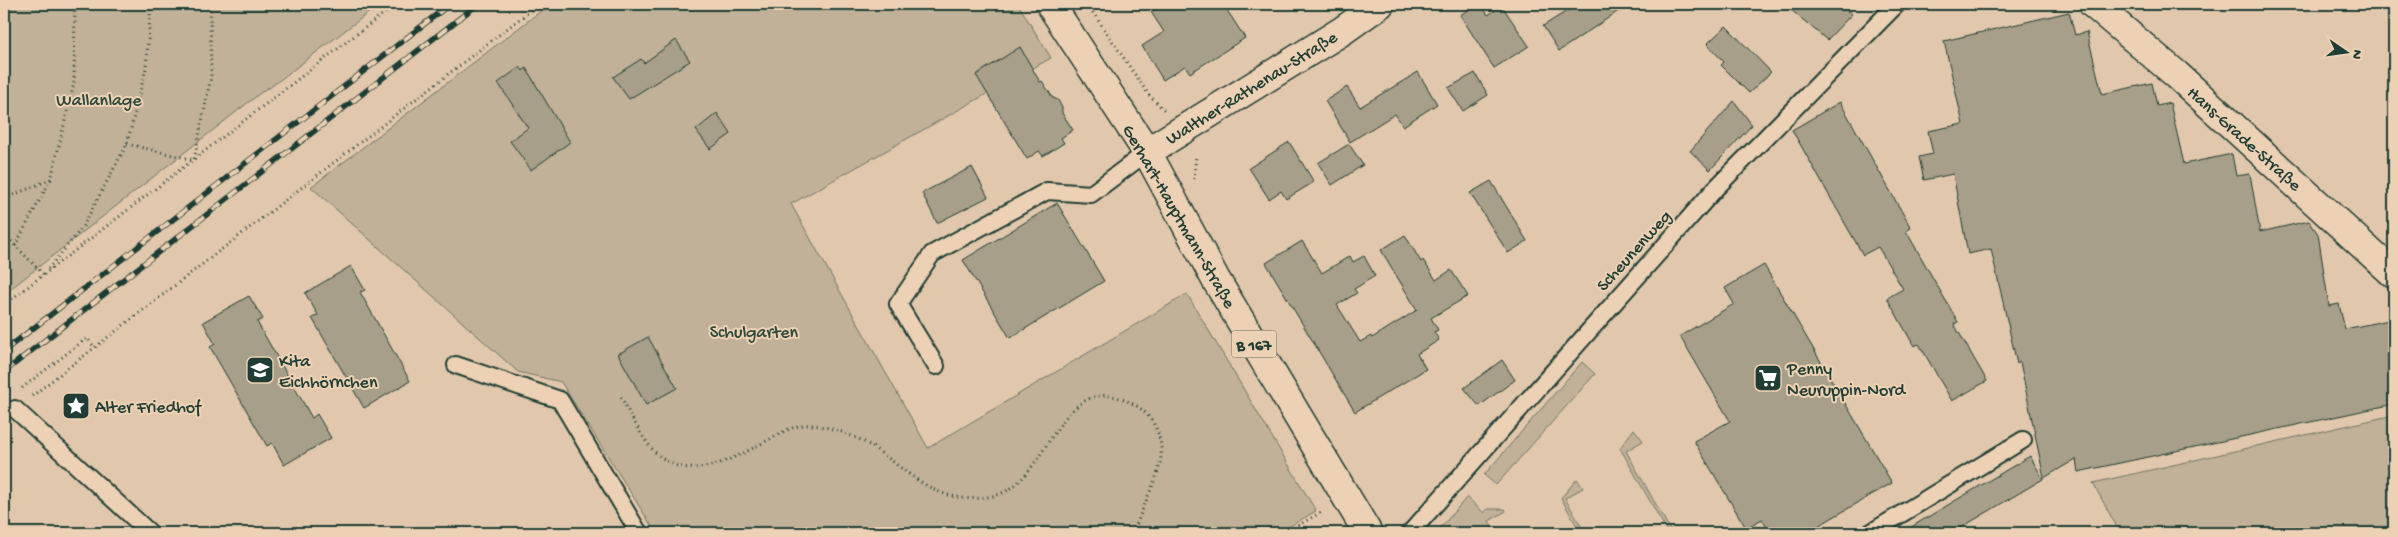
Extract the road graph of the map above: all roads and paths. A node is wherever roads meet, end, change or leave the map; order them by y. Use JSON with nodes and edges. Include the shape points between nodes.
{"nodes":[{"id":1,"x":75,"y":4,"type":"edge"},
{"id":2,"x":151,"y":4,"type":"edge"},
{"id":3,"x":210,"y":4,"type":"edge"},
{"id":4,"x":396,"y":4,"type":"edge"},
{"id":5,"x":539,"y":4,"type":"edge"},
{"id":6,"x":1050,"y":4,"type":"edge"},
{"id":7,"x":1380,"y":4,"type":"edge"},
{"id":8,"x":1897,"y":4,"type":"edge"},
{"id":9,"x":2094,"y":4,"type":"edge"},
{"id":10,"x":127,"y":144,"type":"junction"},
{"id":11,"x":1147,"y":152,"type":"junction"},
{"id":12,"x":194,"y":160,"type":"junction"},
{"id":13,"x":51,"y":178,"type":"junction"},
{"id":14,"x":4,"y":199,"type":"edge"},
{"id":15,"x":4,"y":234,"type":"edge"},
{"id":16,"x":15,"y":246,"type":"junction"},
{"id":17,"x":2394,"y":274,"type":"edge"},
{"id":18,"x":42,"y":275,"type":"junction"},
{"id":19,"x":4,"y":305,"type":"edge"},
{"id":20,"x":95,"y":348,"type":"junction"},
{"id":21,"x":456,"y":365,"type":"dead end"},
{"id":22,"x":936,"y":366,"type":"dead end"},
{"id":23,"x":621,"y":398,"type":"dead end"},
{"id":24,"x":15,"y":401,"type":"junction"},
{"id":25,"x":2023,"y":440,"type":"dead end"},
{"id":26,"x":1323,"y":511,"type":"dead end"},
{"id":27,"x":150,"y":533,"type":"edge"},
{"id":28,"x":639,"y":533,"type":"edge"},
{"id":29,"x":1134,"y":533,"type":"edge"},
{"id":30,"x":1286,"y":533,"type":"edge"},
{"id":31,"x":1368,"y":533,"type":"edge"},
{"id":32,"x":1410,"y":533,"type":"edge"},
{"id":33,"x":1870,"y":533,"type":"edge"}],
"edges":[{"from":1,"to":13,"type":"path","via":[[74,83]]},
{"from":2,"to":10,"type":"path","via":[[146,68]]},
{"from":3,"to":12,"type":"path","via":[[211,77]]},
{"from":4,"to":12,"type":"path"},
{"from":5,"to":20,"type":"path"},
{"from":6,"to":11,"type":"street","name":"Gerhart-Hauptmann-Straße","number":"B 167"},
{"from":7,"to":11,"type":"street","name":"Walther-Rathenau-Straße"},
{"from":8,"to":32,"type":"lane","name":"Scheunenweg","via":[[1715,189]]},
{"from":9,"to":17,"type":"street","name":"Hans-Grade-Straße","via":[[2177,75]]},
{"from":10,"to":12,"type":"path"},
{"from":10,"to":18,"type":"path","via":[[82,228]]},
{"from":11,"to":22,"type":"lane","via":[[1091,194],[1048,191],[932,254],[898,304]]},
{"from":11,"to":31,"type":"street","name":"Gerhart-Hauptmann-Straße","number":"B 167","via":[[1216,280]]},
{"from":12,"to":18,"type":"path"},
{"from":13,"to":14,"type":"path"},
{"from":13,"to":16,"type":"path"},
{"from":15,"to":16,"type":"path"},
{"from":16,"to":18,"type":"path"},
{"from":18,"to":19,"type":"path"},
{"from":20,"to":24,"type":"path"},
{"from":20,"to":24,"type":"path","via":[[88,338]]},
{"from":21,"to":28,"type":"lane","via":[[560,400]]},
{"from":23,"to":29,"type":"path","via":[[647,442],[663,458],[685,467],[708,468],[729,461],[803,424],[851,435],[939,494],[975,498],[1009,491],[1024,478],[1060,424],[1080,403],[1110,396],[1127,400],[1153,420],[1161,457]]},
{"from":24,"to":27,"type":"lane"},
{"from":25,"to":33,"type":"lane"},
{"from":26,"to":30,"type":"path"}]}
